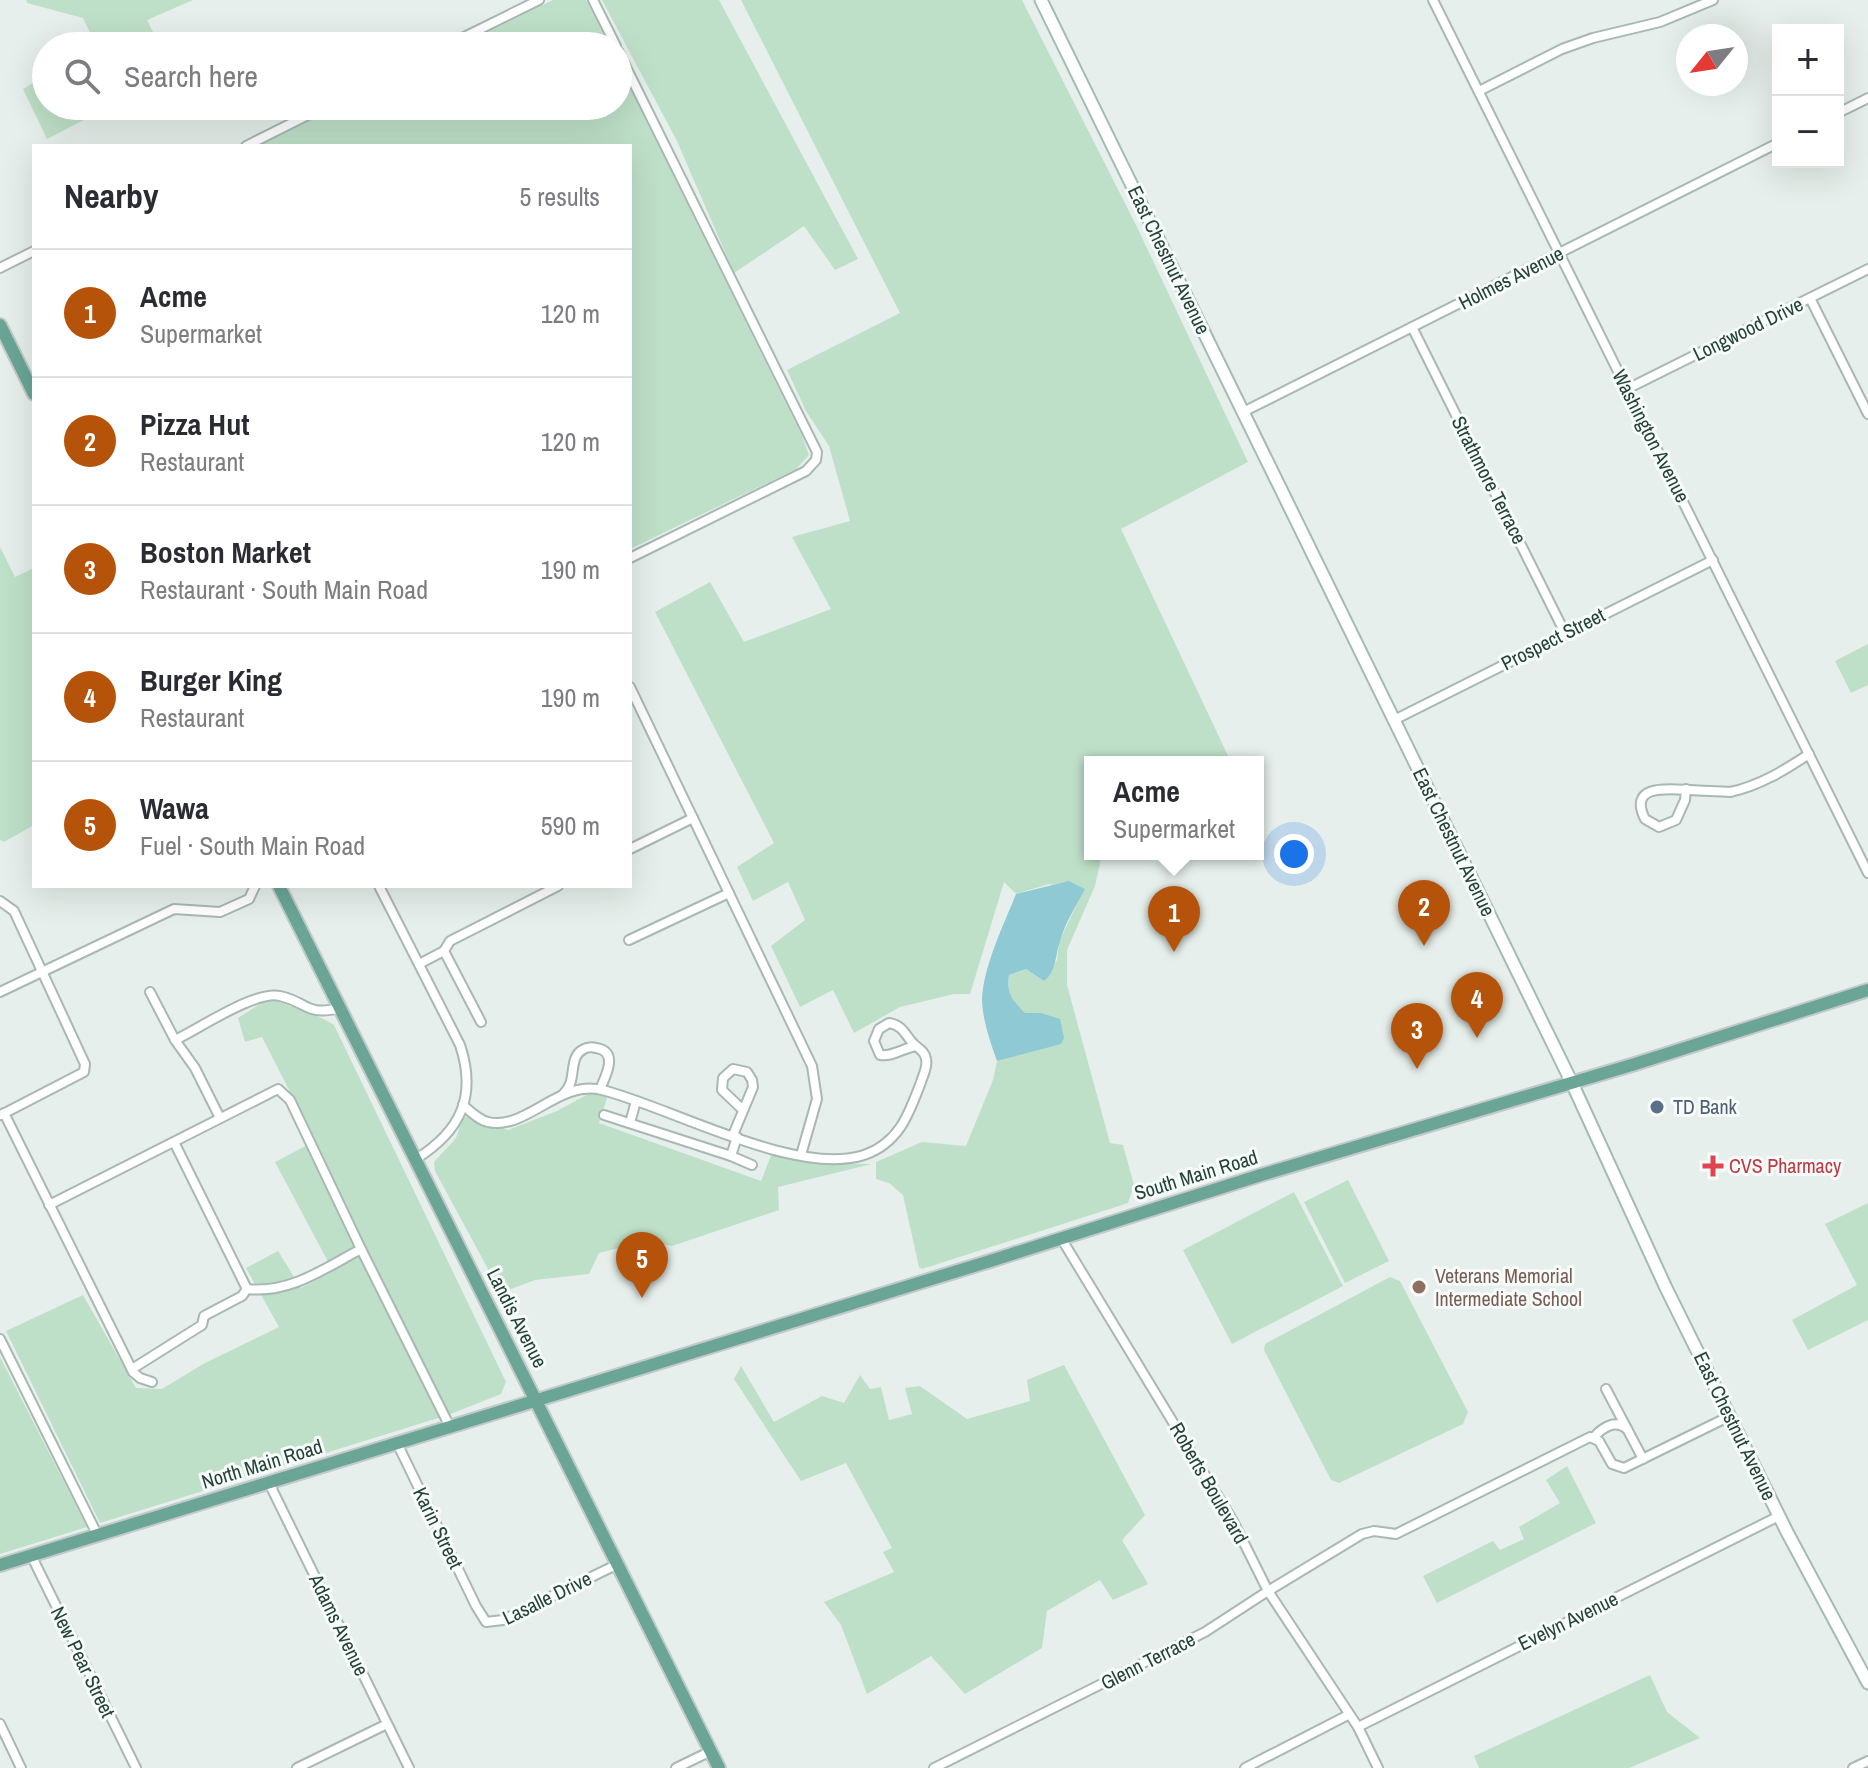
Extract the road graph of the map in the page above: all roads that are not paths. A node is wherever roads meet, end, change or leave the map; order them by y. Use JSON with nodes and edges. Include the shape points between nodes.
{"nodes":[{"id":1,"x":539,"y":0,"type":"edge"},
{"id":2,"x":593,"y":0,"type":"edge"},
{"id":3,"x":1041,"y":0,"type":"edge"},
{"id":4,"x":1433,"y":0,"type":"edge"},
{"id":5,"x":1713,"y":0,"type":"edge"},
{"id":6,"x":474,"y":32,"type":"edge"},
{"id":7,"x":609,"y":32,"type":"edge"},
{"id":8,"x":632,"y":78,"type":"edge"},
{"id":9,"x":1479,"y":91,"type":"junction"},
{"id":10,"x":1868,"y":98,"type":"edge"},
{"id":11,"x":1844,"y":110,"type":"edge"},
{"id":12,"x":298,"y":120,"type":"edge"},
{"id":13,"x":250,"y":144,"type":"edge"},
{"id":14,"x":1772,"y":146,"type":"edge"},
{"id":15,"x":32,"y":252,"type":"edge"},
{"id":16,"x":1560,"y":253,"type":"junction"},
{"id":17,"x":0,"y":268,"type":"edge"},
{"id":18,"x":1868,"y":269,"type":"edge"},
{"id":19,"x":1810,"y":298,"type":"junction"},
{"id":20,"x":0,"y":325,"type":"edge"},
{"id":21,"x":1412,"y":327,"type":"junction"},
{"id":22,"x":1627,"y":389,"type":"junction"},
{"id":23,"x":32,"y":390,"type":"edge"},
{"id":24,"x":1243,"y":412,"type":"junction"},
{"id":25,"x":1868,"y":414,"type":"edge"},
{"id":26,"x":632,"y":557,"type":"edge"},
{"id":27,"x":1713,"y":560,"type":"junction"},
{"id":28,"x":1565,"y":633,"type":"junction"},
{"id":29,"x":632,"y":691,"type":"edge"},
{"id":30,"x":1394,"y":720,"type":"junction"},
{"id":31,"x":1809,"y":754,"type":"junction"},
{"id":32,"x":1686,"y":789,"type":"junction"},
{"id":33,"x":693,"y":818,"type":"junction"},
{"id":34,"x":632,"y":848,"type":"edge"},
{"id":35,"x":1868,"y":873,"type":"edge"},
{"id":36,"x":254,"y":888,"type":"edge"},
{"id":37,"x":280,"y":888,"type":"edge"},
{"id":38,"x":380,"y":888,"type":"edge"},
{"id":39,"x":554,"y":888,"type":"edge"},
{"id":40,"x":729,"y":893,"type":"junction"},
{"id":41,"x":0,"y":901,"type":"edge"},
{"id":42,"x":629,"y":940,"type":"dead end"},
{"id":43,"x":444,"y":951,"type":"junction"},
{"id":44,"x":419,"y":964,"type":"junction"},
{"id":45,"x":43,"y":972,"type":"junction"},
{"id":46,"x":1868,"y":990,"type":"edge"},
{"id":47,"x":0,"y":992,"type":"edge"},
{"id":48,"x":150,"y":992,"type":"dead end"},
{"id":49,"x":341,"y":1008,"type":"junction"},
{"id":50,"x":481,"y":1022,"type":"dead end"},
{"id":51,"x":175,"y":1040,"type":"junction"},
{"id":52,"x":916,"y":1046,"type":"junction"},
{"id":53,"x":1572,"y":1083,"type":"junction"},
{"id":54,"x":600,"y":1089,"type":"junction"},
{"id":55,"x":564,"y":1093,"type":"junction"},
{"id":56,"x":636,"y":1101,"type":"junction"},
{"id":57,"x":463,"y":1105,"type":"junction"},
{"id":58,"x":743,"y":1110,"type":"junction"},
{"id":59,"x":2,"y":1114,"type":"edge"},
{"id":60,"x":604,"y":1115,"type":"dead end"},
{"id":61,"x":220,"y":1118,"type":"junction"},
{"id":62,"x":630,"y":1123,"type":"junction"},
{"id":63,"x":735,"y":1136,"type":"junction"},
{"id":64,"x":174,"y":1142,"type":"junction"},
{"id":65,"x":801,"y":1155,"type":"junction"},
{"id":66,"x":731,"y":1156,"type":"junction"},
{"id":67,"x":416,"y":1159,"type":"junction"},
{"id":68,"x":752,"y":1165,"type":"dead end"},
{"id":69,"x":49,"y":1205,"type":"junction"},
{"id":70,"x":1061,"y":1238,"type":"junction"},
{"id":71,"x":361,"y":1249,"type":"junction"},
{"id":72,"x":247,"y":1289,"type":"junction"},
{"id":73,"x":0,"y":1339,"type":"edge"},
{"id":74,"x":132,"y":1369,"type":"junction"},
{"id":75,"x":152,"y":1382,"type":"dead end"},
{"id":76,"x":1606,"y":1389,"type":"dead end"},
{"id":77,"x":536,"y":1400,"type":"junction"},
{"id":78,"x":1730,"y":1416,"type":"junction"},
{"id":79,"x":450,"y":1427,"type":"junction"},
{"id":80,"x":1628,"y":1430,"type":"junction"},
{"id":81,"x":1594,"y":1437,"type":"junction"},
{"id":82,"x":397,"y":1443,"type":"junction"},
{"id":83,"x":1643,"y":1459,"type":"junction"},
{"id":84,"x":269,"y":1483,"type":"junction"},
{"id":85,"x":1779,"y":1516,"type":"junction"},
{"id":86,"x":98,"y":1536,"type":"junction"},
{"id":87,"x":31,"y":1555,"type":"junction"},
{"id":88,"x":618,"y":1564,"type":"junction"},
{"id":89,"x":0,"y":1565,"type":"edge"},
{"id":90,"x":1268,"y":1591,"type":"junction"},
{"id":91,"x":479,"y":1613,"type":"joint"},
{"id":92,"x":1868,"y":1683,"type":"edge"},
{"id":93,"x":1348,"y":1715,"type":"junction"},
{"id":94,"x":0,"y":1724,"type":"edge"},
{"id":95,"x":387,"y":1724,"type":"junction"},
{"id":96,"x":1358,"y":1727,"type":"junction"},
{"id":97,"x":711,"y":1751,"type":"junction"},
{"id":98,"x":1868,"y":1761,"type":"edge"},
{"id":99,"x":21,"y":1768,"type":"edge"},
{"id":100,"x":136,"y":1768,"type":"edge"},
{"id":101,"x":297,"y":1768,"type":"edge"},
{"id":102,"x":409,"y":1768,"type":"edge"},
{"id":103,"x":676,"y":1768,"type":"edge"},
{"id":104,"x":719,"y":1768,"type":"edge"},
{"id":105,"x":934,"y":1768,"type":"edge"},
{"id":106,"x":1245,"y":1768,"type":"edge"},
{"id":107,"x":1378,"y":1768,"type":"edge"},
{"id":108,"x":1853,"y":1768,"type":"edge"}],
"edges":[{"from":1,"to":6,"type":"street"},
{"from":2,"to":7,"type":"street"},
{"from":3,"to":24,"type":"street","name":"East Chestnut Avenue"},
{"from":4,"to":9,"type":"street","name":"Washington Avenue"},
{"from":5,"to":9,"type":"street","via":[[1660,22],[1562,49]]},
{"from":8,"to":26,"type":"street","via":[[817,452],[806,471]]},
{"from":9,"to":16,"type":"street","name":"Washington Avenue"},
{"from":10,"to":11,"type":"street"},
{"from":12,"to":13,"type":"street"},
{"from":14,"to":16,"type":"street","name":"Holmes Avenue"},
{"from":15,"to":17,"type":"street"},
{"from":16,"to":21,"type":"street","name":"Holmes Avenue"},
{"from":16,"to":22,"type":"street","name":"Washington Avenue"},
{"from":18,"to":19,"type":"street","name":"Longwood Drive"},
{"from":19,"to":22,"type":"street","name":"Longwood Drive"},
{"from":19,"to":25,"type":"street"},
{"from":20,"to":23,"type":"main road"},
{"from":21,"to":24,"type":"street","name":"Holmes Avenue"},
{"from":21,"to":28,"type":"street","name":"Strathmore Terrace"},
{"from":22,"to":27,"type":"street","name":"Washington Avenue"},
{"from":24,"to":30,"type":"street","name":"East Chestnut Avenue"},
{"from":27,"to":28,"type":"street","name":"Prospect Street"},
{"from":27,"to":31,"type":"street","name":"Washington Avenue"},
{"from":28,"to":30,"type":"street","name":"Prospect Street"},
{"from":29,"to":33,"type":"street"},
{"from":30,"to":53,"type":"street","name":"East Chestnut Avenue"},
{"from":31,"to":32,"type":"street","via":[[1741,790]]},
{"from":31,"to":35,"type":"street","name":"Washington Avenue"},
{"from":32,"to":32,"type":"street","via":[[1676,820],[1659,827],[1645,819],[1641,805],[1648,792]]},
{"from":33,"to":34,"type":"street"},
{"from":33,"to":40,"type":"street"},
{"from":36,"to":45,"type":"street","via":[[249,899],[220,912],[174,909]]},
{"from":37,"to":49,"type":"main road","name":"Landis Avenue"},
{"from":38,"to":44,"type":"street"},
{"from":39,"to":43,"type":"street","via":[[450,941]]},
{"from":40,"to":42,"type":"street"},
{"from":40,"to":65,"type":"street","via":[[815,1077],[817,1099]]},
{"from":41,"to":45,"type":"street","via":[[14,911]]},
{"from":43,"to":44,"type":"street"},
{"from":43,"to":50,"type":"street"},
{"from":44,"to":57,"type":"street","via":[[467,1065]]},
{"from":45,"to":47,"type":"street"},
{"from":45,"to":59,"type":"street","via":[[84,1072]]},
{"from":46,"to":53,"type":"main road","name":"South Main Road"},
{"from":48,"to":51,"type":"street"},
{"from":49,"to":51,"type":"street","via":[[318,1013],[280,996],[262,996]]},
{"from":49,"to":67,"type":"main road","name":"Landis Avenue"},
{"from":51,"to":61,"type":"street"},
{"from":52,"to":52,"type":"street","via":[[896,1024],[883,1026],[874,1041],[884,1056]]},
{"from":52,"to":65,"type":"street","via":[[924,1051],[927,1064],[901,1130],[865,1154],[830,1159]]},
{"from":53,"to":70,"type":"main road","name":"South Main Road"},
{"from":53,"to":78,"type":"street","name":"East Chestnut Avenue"},
{"from":54,"to":55,"type":"street"},
{"from":54,"to":55,"type":"street","via":[[608,1055],[586,1047],[577,1054],[573,1081]]},
{"from":54,"to":56,"type":"street"},
{"from":55,"to":57,"type":"street","via":[[503,1123],[481,1119]]},
{"from":56,"to":62,"type":"street"},
{"from":56,"to":63,"type":"street"},
{"from":57,"to":67,"type":"street","via":[[444,1140]]},
{"from":58,"to":58,"type":"street","via":[[752,1080],[747,1072],[733,1069],[723,1078],[722,1090]]},
{"from":58,"to":63,"type":"street"},
{"from":59,"to":69,"type":"street"},
{"from":60,"to":62,"type":"street"},
{"from":61,"to":64,"type":"street"},
{"from":61,"to":71,"type":"street","via":[[278,1089],[290,1100]]},
{"from":62,"to":66,"type":"street"},
{"from":63,"to":65,"type":"street"},
{"from":63,"to":66,"type":"street"},
{"from":64,"to":69,"type":"street"},
{"from":64,"to":72,"type":"street"},
{"from":66,"to":68,"type":"street"},
{"from":67,"to":77,"type":"main road","name":"Landis Avenue"},
{"from":69,"to":74,"type":"street"},
{"from":70,"to":77,"type":"main road","name":"South Main Road"},
{"from":70,"to":90,"type":"street","name":"Roberts Boulevard","via":[[1233,1521]]},
{"from":71,"to":72,"type":"street","via":[[294,1284]]},
{"from":71,"to":79,"type":"street"},
{"from":72,"to":74,"type":"street"},
{"from":73,"to":86,"type":"street"},
{"from":74,"to":75,"type":"street"},
{"from":76,"to":80,"type":"street"},
{"from":77,"to":79,"type":"main road","name":"North Main Road"},
{"from":77,"to":88,"type":"main road","name":"Landis Avenue"},
{"from":78,"to":83,"type":"street"},
{"from":78,"to":85,"type":"street","name":"East Chestnut Avenue"},
{"from":79,"to":82,"type":"main road","name":"North Main Road"},
{"from":80,"to":81,"type":"street","via":[[1613,1424]]},
{"from":80,"to":83,"type":"street"},
{"from":81,"to":83,"type":"street","via":[[1616,1467]]},
{"from":81,"to":90,"type":"street","name":"Glenn Terrace","via":[[1396,1534],[1374,1531],[1354,1539]]},
{"from":82,"to":84,"type":"main road","name":"North Main Road"},
{"from":82,"to":91,"type":"street","name":"Karin Street"},
{"from":84,"to":86,"type":"main road","name":"North Main Road"},
{"from":84,"to":95,"type":"street","name":"Adams Avenue"},
{"from":85,"to":92,"type":"street","name":"East Chestnut Avenue"},
{"from":85,"to":96,"type":"street","name":"Evelyn Avenue"},
{"from":86,"to":87,"type":"main road","name":"North Main Road"},
{"from":87,"to":89,"type":"main road","name":"North Main Road"},
{"from":87,"to":100,"type":"street","name":"New Pear Street"},
{"from":88,"to":91,"type":"street","name":"Lasalle Drive","via":[[496,1623],[486,1622]]},
{"from":88,"to":97,"type":"main road","name":"Landis Avenue"},
{"from":90,"to":93,"type":"street","name":"Roberts Boulevard"},
{"from":90,"to":105,"type":"street","name":"Glenn Terrace","via":[[1191,1640]]},
{"from":93,"to":96,"type":"street","name":"Roberts Boulevard"},
{"from":93,"to":106,"type":"street"},
{"from":94,"to":99,"type":"street"},
{"from":95,"to":101,"type":"street"},
{"from":95,"to":102,"type":"street","name":"Adams Avenue"},
{"from":96,"to":107,"type":"street","name":"Roberts Boulevard"},
{"from":97,"to":103,"type":"street"},
{"from":97,"to":104,"type":"main road","name":"Landis Avenue"},
{"from":98,"to":108,"type":"street"}]}
